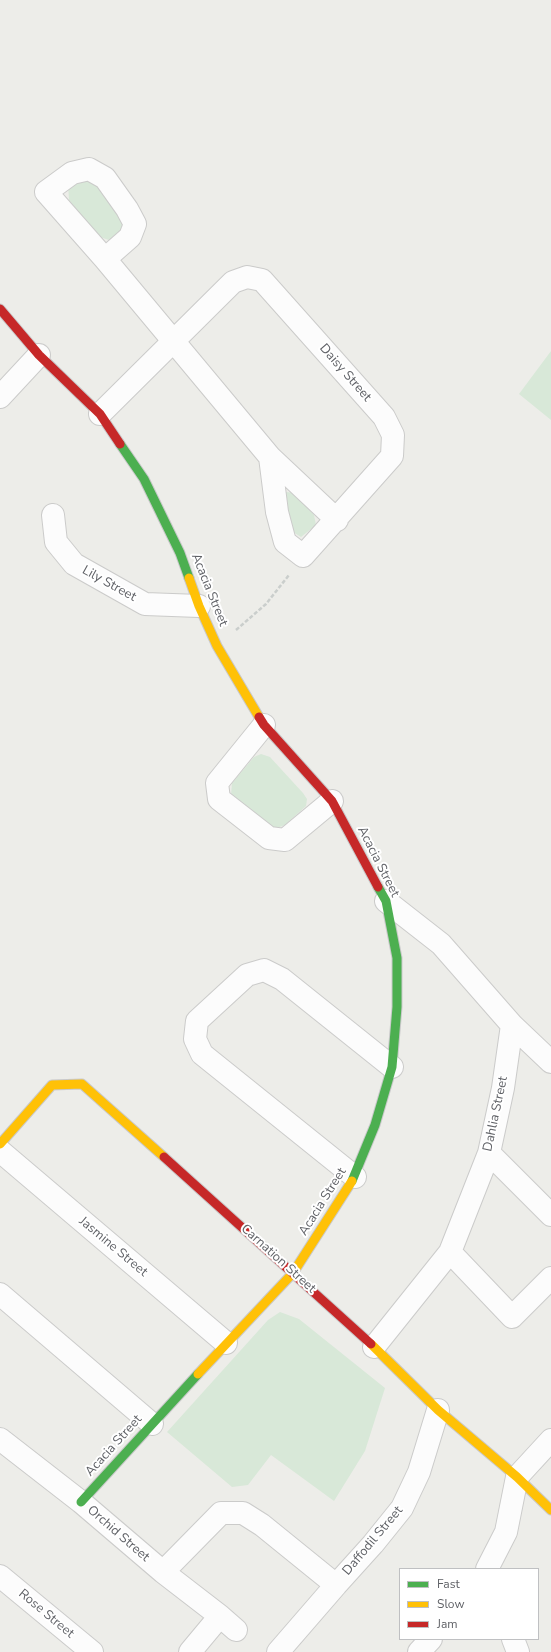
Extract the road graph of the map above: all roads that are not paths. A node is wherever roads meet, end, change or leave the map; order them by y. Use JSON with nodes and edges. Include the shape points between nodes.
{"nodes":[{"id":1,"x":105,"y":259,"type":"dead end"},
{"id":2,"x":0,"y":308,"type":"edge"},
{"id":3,"x":174,"y":342,"type":"junction"},
{"id":4,"x":39,"y":355,"type":"junction"},
{"id":5,"x":0,"y":397,"type":"edge"},
{"id":6,"x":100,"y":414,"type":"junction"},
{"id":7,"x":270,"y":457,"type":"junction"},
{"id":8,"x":53,"y":515,"type":"dead end"},
{"id":9,"x":337,"y":520,"type":"junction"},
{"id":10,"x":199,"y":606,"type":"junction"},
{"id":11,"x":264,"y":725,"type":"junction"},
{"id":12,"x":332,"y":802,"type":"junction"},
{"id":13,"x":386,"y":901,"type":"junction"},
{"id":14,"x":512,"y":1025,"type":"junction"},
{"id":15,"x":551,"y":1062,"type":"edge"},
{"id":16,"x":392,"y":1067,"type":"junction"},
{"id":17,"x":0,"y":1144,"type":"edge"},
{"id":18,"x":0,"y":1151,"type":"edge"},
{"id":19,"x":489,"y":1153,"type":"junction"},
{"id":20,"x":355,"y":1178,"type":"junction"},
{"id":21,"x":551,"y":1215,"type":"edge"},
{"id":22,"x":450,"y":1252,"type":"junction"},
{"id":23,"x":293,"y":1273,"type":"junction"},
{"id":24,"x":551,"y":1278,"type":"edge"},
{"id":25,"x":0,"y":1294,"type":"edge"},
{"id":26,"x":226,"y":1343,"type":"junction"},
{"id":27,"x":374,"y":1347,"type":"junction"},
{"id":28,"x":438,"y":1410,"type":"junction"},
{"id":29,"x":152,"y":1424,"type":"junction"},
{"id":30,"x":0,"y":1439,"type":"edge"},
{"id":31,"x":551,"y":1440,"type":"edge"},
{"id":32,"x":517,"y":1477,"type":"junction"},
{"id":33,"x":81,"y":1502,"type":"junction"},
{"id":34,"x":551,"y":1510,"type":"edge"},
{"id":35,"x":487,"y":1568,"type":"edge"},
{"id":36,"x":163,"y":1572,"type":"junction"},
{"id":37,"x":0,"y":1576,"type":"edge"},
{"id":38,"x":336,"y":1585,"type":"junction"},
{"id":39,"x":430,"y":1640,"type":"edge"},
{"id":40,"x":513,"y":1640,"type":"edge"},
{"id":41,"x":92,"y":1652,"type":"edge"},
{"id":42,"x":190,"y":1652,"type":"edge"},
{"id":43,"x":278,"y":1652,"type":"edge"},
{"id":44,"x":419,"y":1652,"type":"edge"},
{"id":45,"x":518,"y":1652,"type":"edge"}],
"edges":[{"from":1,"to":3,"type":"street"},
{"from":2,"to":4,"type":"street","name":"Acacia Street"},
{"from":3,"to":6,"type":"street","name":"Daisy Street"},
{"from":3,"to":7,"type":"street"},
{"from":3,"to":9,"type":"street","name":"Daisy Street","via":[[233,282],[247,277],[262,280],[384,417],[393,435],[392,456]]},
{"from":4,"to":5,"type":"street"},
{"from":4,"to":6,"type":"street","name":"Acacia Street"},
{"from":6,"to":10,"type":"street","name":"Acacia Street","via":[[144,479],[180,553]]},
{"from":7,"to":9,"type":"street"},
{"from":7,"to":9,"type":"street","name":"Daisy Street","via":[[277,512],[285,542],[303,556]]},
{"from":8,"to":10,"type":"street","name":"Lily Street","via":[[56,542],[74,564],[146,604]]},
{"from":10,"to":11,"type":"street","name":"Acacia Street","via":[[217,646]]},
{"from":11,"to":12,"type":"street","name":"Acacia Street"},
{"from":11,"to":12,"type":"street","via":[[217,783],[219,799],[270,838],[285,840]]},
{"from":12,"to":13,"type":"street","name":"Acacia Street"},
{"from":13,"to":14,"type":"street","via":[[441,944]]},
{"from":13,"to":16,"type":"street","name":"Acacia Street","via":[[397,958],[397,1007]]},
{"from":14,"to":15,"type":"street"},
{"from":14,"to":19,"type":"street","name":"Dahlia Street","via":[[503,1088]]},
{"from":16,"to":20,"type":"street","name":"Acacia Street","via":[[375,1125]]},
{"from":16,"to":20,"type":"street","via":[[282,979],[264,970],[247,975],[197,1021],[195,1039],[202,1054]]},
{"from":17,"to":23,"type":"street","name":"Carnation Street","via":[[52,1085],[82,1084]]},
{"from":18,"to":26,"type":"street","name":"Jasmine Street"},
{"from":19,"to":21,"type":"street"},
{"from":19,"to":22,"type":"street","name":"Dahlia Street"},
{"from":20,"to":23,"type":"street","name":"Acacia Street"},
{"from":22,"to":24,"type":"street","via":[[512,1317]]},
{"from":22,"to":27,"type":"street","name":"Dahlia Street"},
{"from":23,"to":26,"type":"street","name":"Acacia Street"},
{"from":23,"to":27,"type":"street","name":"Carnation Street"},
{"from":25,"to":29,"type":"street"},
{"from":26,"to":29,"type":"street","name":"Acacia Street"},
{"from":27,"to":28,"type":"street","name":"Carnation Street"},
{"from":28,"to":32,"type":"street","name":"Carnation Street"},
{"from":28,"to":38,"type":"street","name":"Daffodil Street","via":[[419,1472],[402,1508]]},
{"from":29,"to":33,"type":"street","name":"Acacia Street"},
{"from":30,"to":33,"type":"street","name":"Orchid Street"},
{"from":31,"to":32,"type":"street"},
{"from":32,"to":34,"type":"street","name":"Carnation Street"},
{"from":32,"to":35,"type":"street","via":[[506,1532]]},
{"from":33,"to":36,"type":"street","name":"Orchid Street"},
{"from":36,"to":38,"type":"street","name":"Daffodil Street","via":[[221,1513],[243,1513],[262,1525]]},
{"from":36,"to":42,"type":"street","name":"Orchid Street","via":[[228,1623]]},
{"from":37,"to":41,"type":"street","name":"Rose Street"},
{"from":38,"to":43,"type":"street"},
{"from":39,"to":44,"type":"street"},
{"from":40,"to":45,"type":"street"}]}
